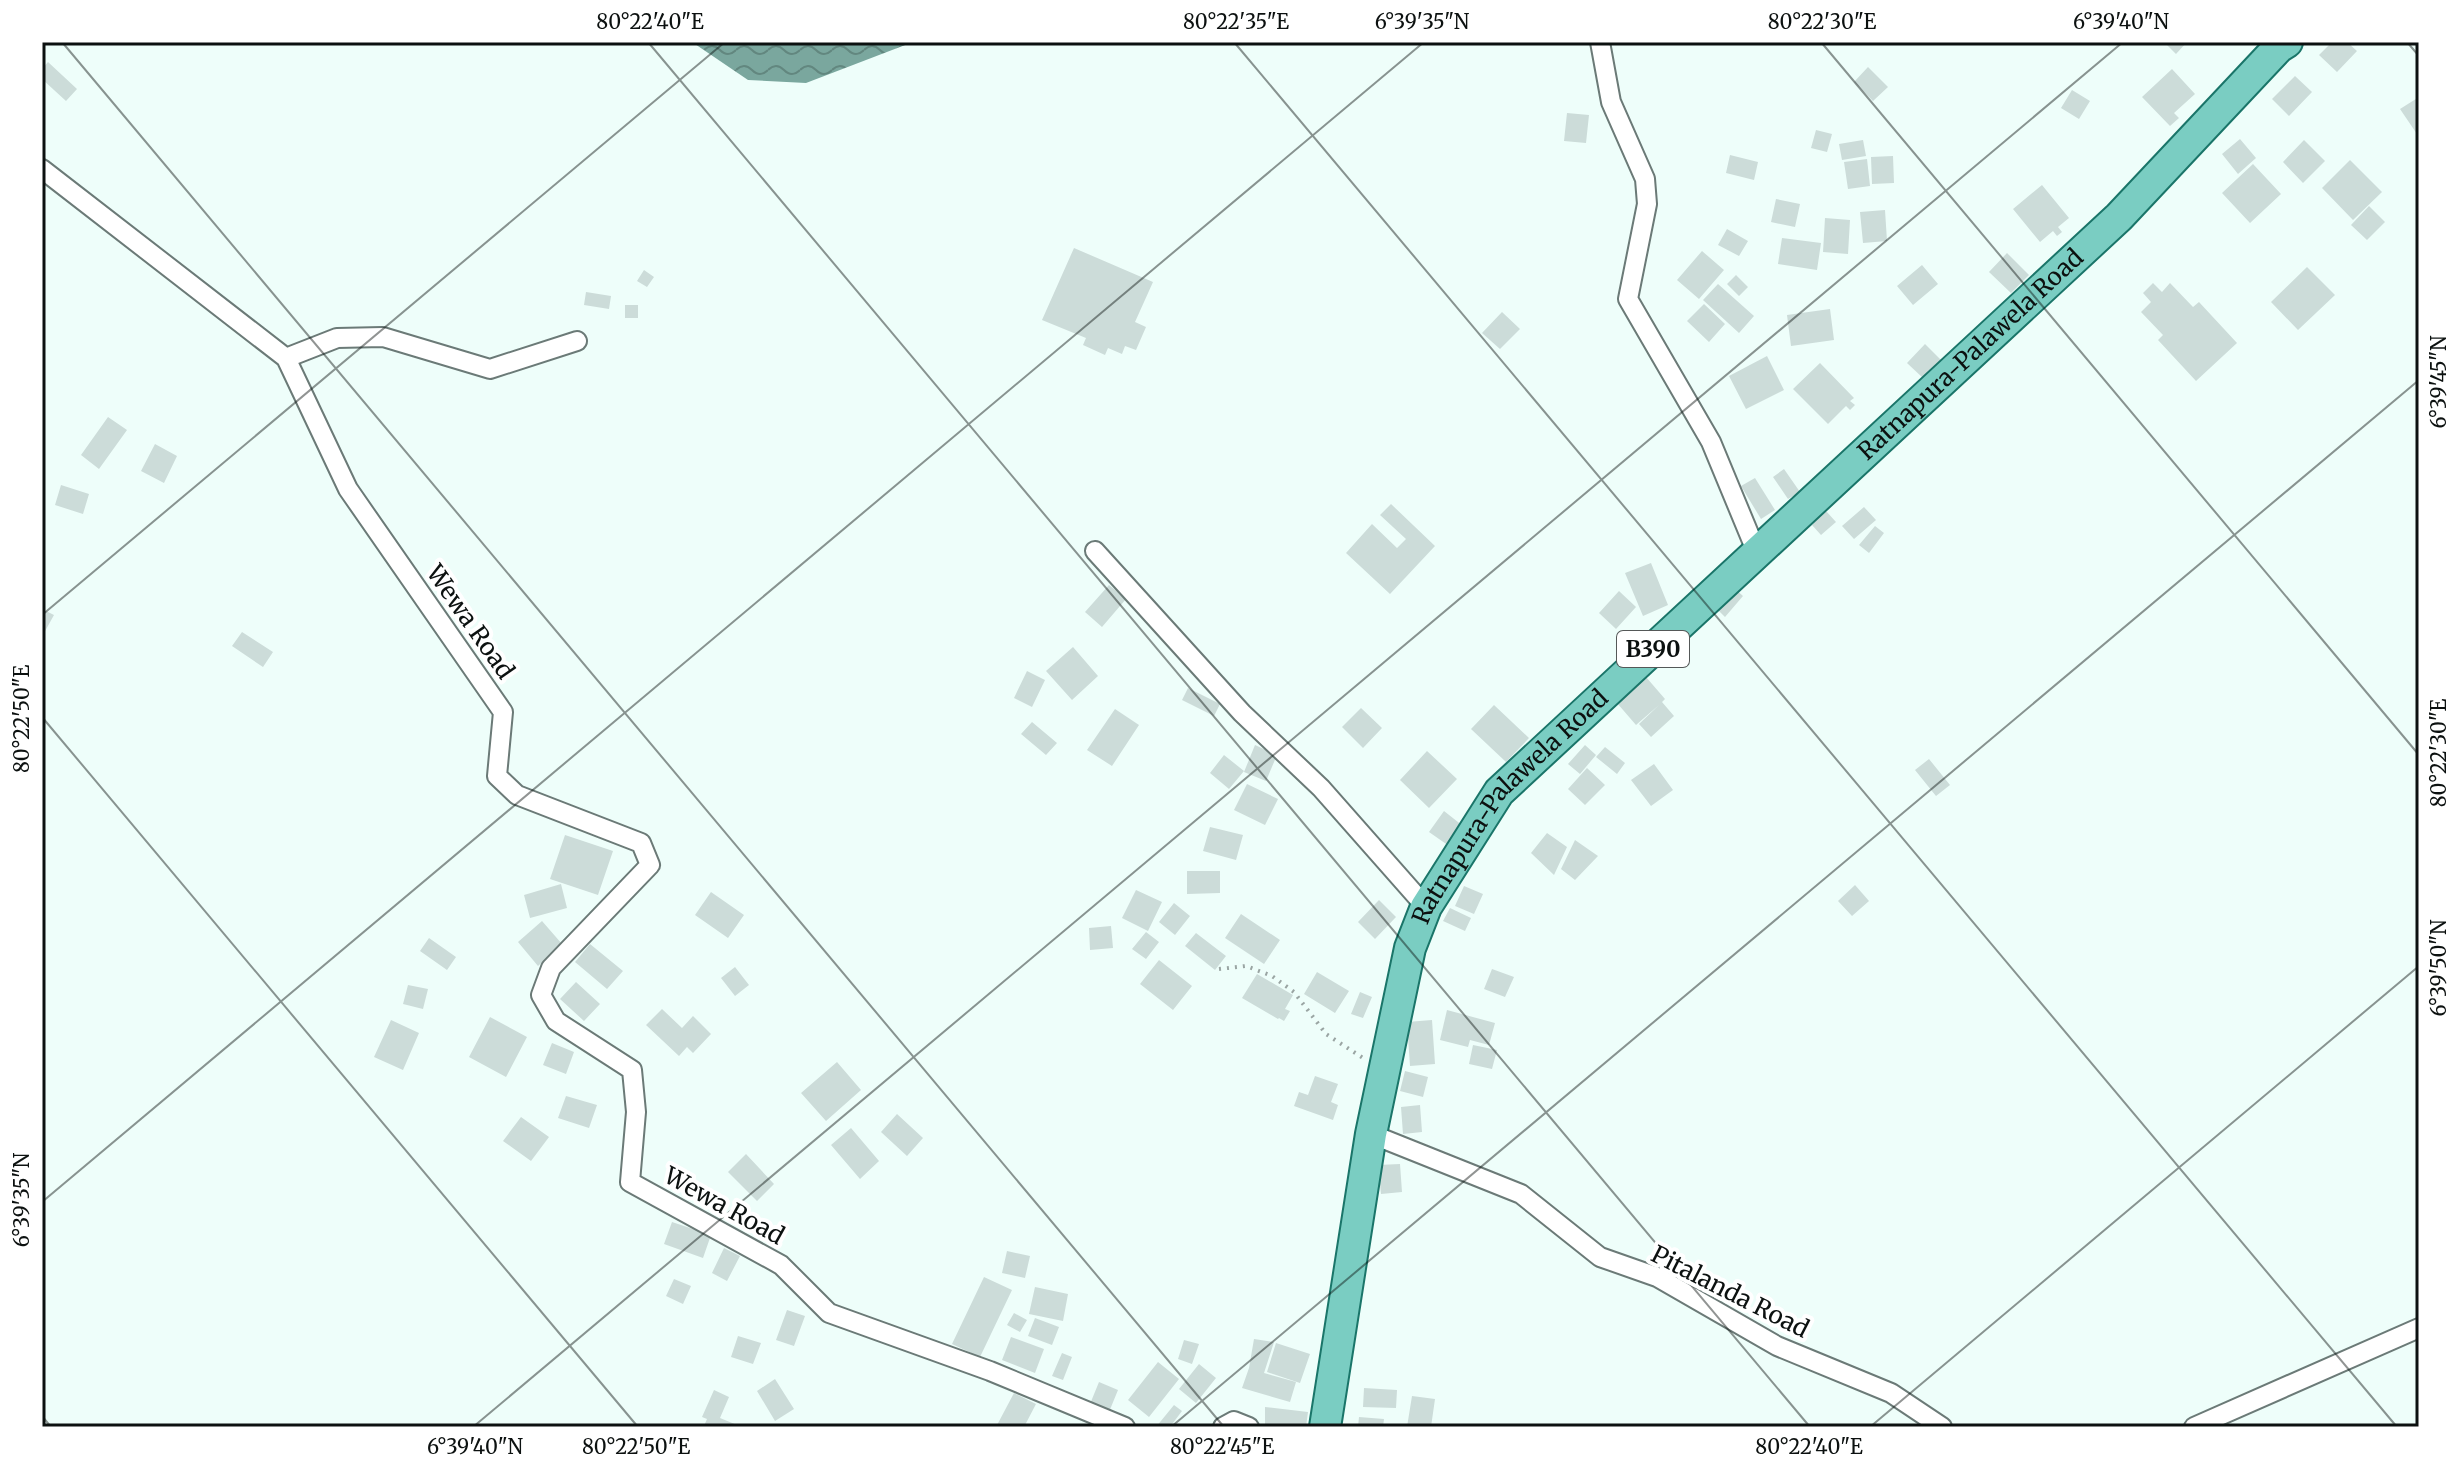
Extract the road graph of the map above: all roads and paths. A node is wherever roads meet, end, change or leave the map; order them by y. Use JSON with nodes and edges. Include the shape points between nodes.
{"nodes":[{"id":1,"x":1600,"y":42,"type":"edge"},
{"id":2,"x":2287,"y":42,"type":"edge"},
{"id":3,"x":42,"y":169,"type":"edge"},
{"id":4,"x":577,"y":341,"type":"dead end"},
{"id":5,"x":286,"y":358,"type":"junction"},
{"id":6,"x":1095,"y":551,"type":"dead end"},
{"id":7,"x":1757,"y":553,"type":"junction"},
{"id":8,"x":1426,"y":907,"type":"junction"},
{"id":9,"x":1219,"y":969,"type":"dead end"},
{"id":10,"x":1383,"y":1068,"type":"junction"},
{"id":11,"x":1371,"y":1134,"type":"junction"},
{"id":12,"x":2419,"y":1328,"type":"edge"},
{"id":13,"x":1125,"y":1427,"type":"edge"},
{"id":14,"x":1223,"y":1427,"type":"edge"},
{"id":15,"x":1249,"y":1427,"type":"edge"},
{"id":16,"x":1325,"y":1427,"type":"edge"},
{"id":17,"x":1942,"y":1427,"type":"edge"},
{"id":18,"x":2194,"y":1427,"type":"edge"}],
"edges":[{"from":1,"to":7,"type":"street","via":[[1611,102],[1645,179],[1647,204],[1628,299],[1711,442]]},
{"from":2,"to":7,"type":"main road","name":"Ratnapura-Palawela Road","number":"B390","via":[[2119,217]]},
{"from":3,"to":5,"type":"street","name":"Wewa Road"},
{"from":4,"to":5,"type":"street","via":[[490,369],[383,337],[337,338]]},
{"from":5,"to":13,"type":"street","name":"Wewa Road","via":[[348,489],[503,712],[497,776],[517,795],[641,843],[650,865],[551,968],[541,995],[556,1021],[632,1070],[636,1112],[630,1182],[781,1265],[829,1313]]},
{"from":6,"to":8,"type":"street","via":[[1242,713],[1321,788]]},
{"from":7,"to":8,"type":"main road","name":"Ratnapura-Palawela Road","number":"B390","via":[[1499,792]]},
{"from":8,"to":10,"type":"main road","name":"Ratnapura-Palawela Road","number":"B390","via":[[1410,948]]},
{"from":9,"to":10,"type":"path","via":[[1246,966],[1272,976],[1294,992],[1326,1034]]},
{"from":10,"to":11,"type":"main road","name":"Ratnapura-Palawela Road","number":"B390"},
{"from":11,"to":16,"type":"main road","name":"Ratnapura-Palawela Road","number":"B390"},
{"from":11,"to":17,"type":"street","name":"Pitalanda Road","via":[[1521,1194],[1600,1257],[1657,1277],[1777,1346],[1891,1393]]},
{"from":12,"to":18,"type":"street"},
{"from":14,"to":15,"type":"street","via":[[1234,1421]]}]}
